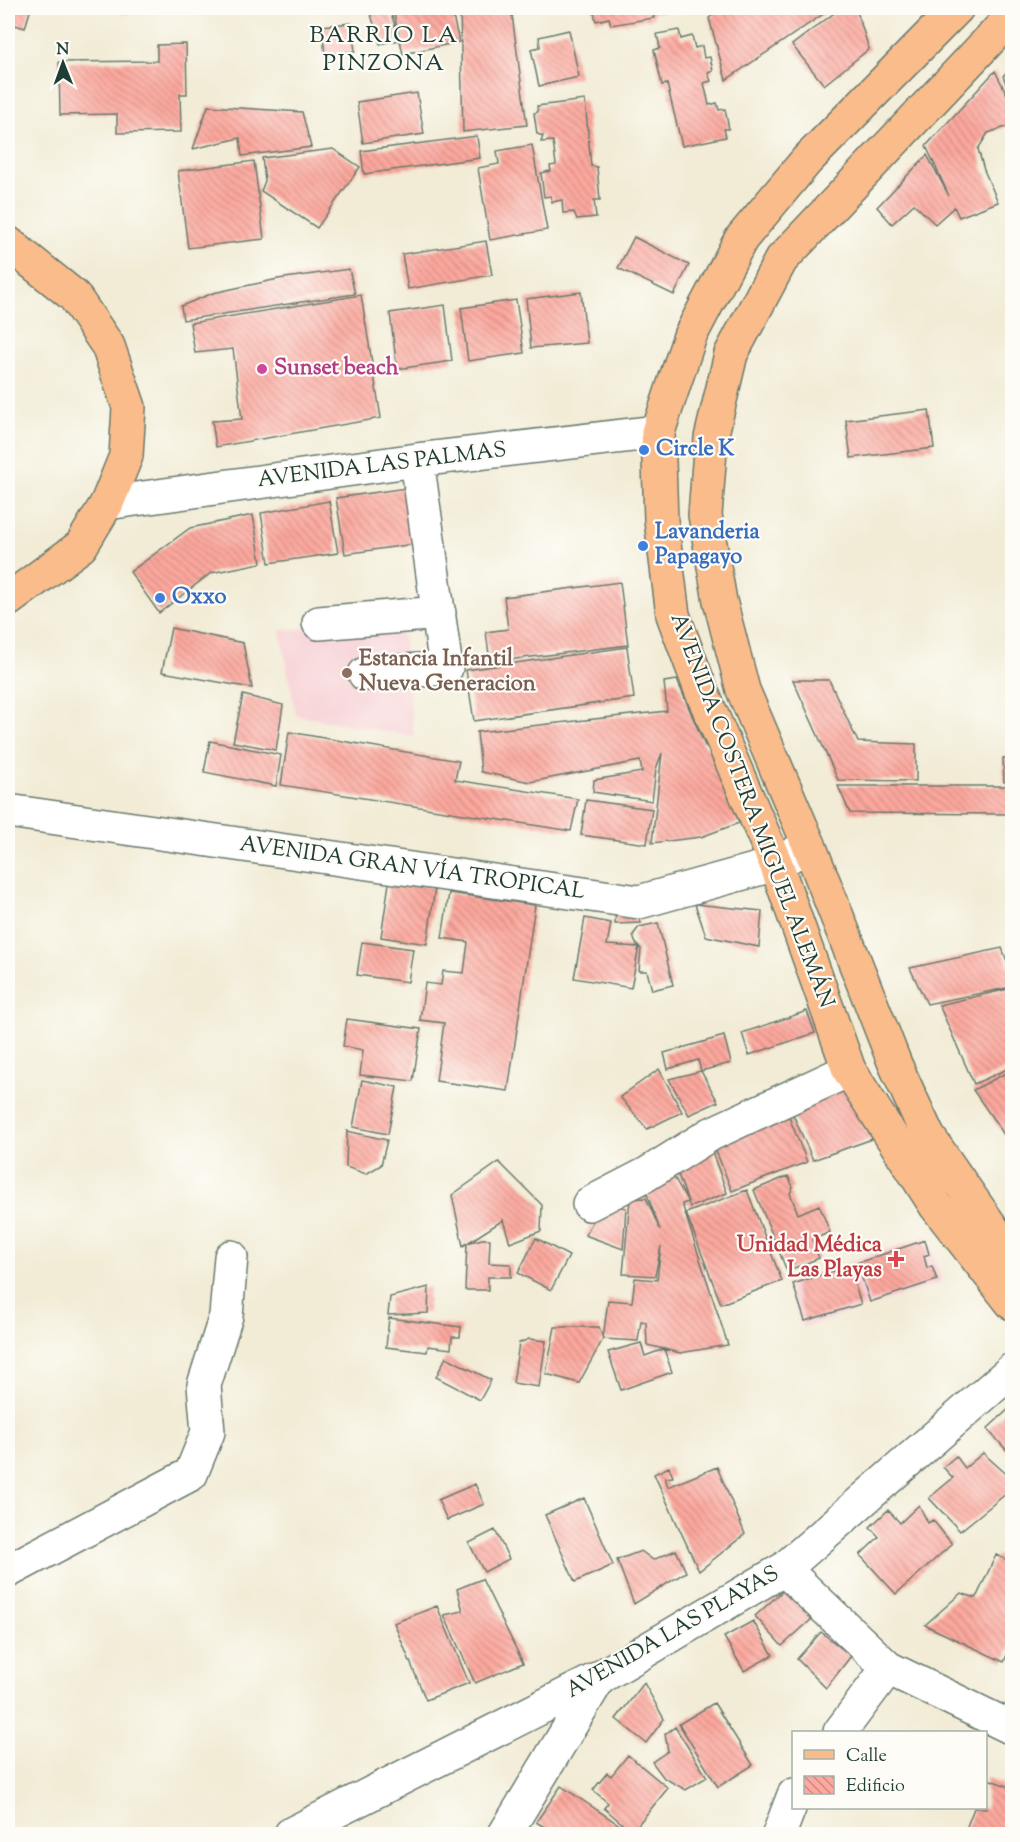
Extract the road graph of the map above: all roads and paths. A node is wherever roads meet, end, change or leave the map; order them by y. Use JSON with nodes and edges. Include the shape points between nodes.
{"nodes":[{"id":1,"x":957,"y":8,"type":"edge"},
{"id":2,"x":1012,"y":16,"type":"edge"},
{"id":3,"x":8,"y":243,"type":"edge"},
{"id":4,"x":658,"y":432,"type":"junction"},
{"id":5,"x":417,"y":460,"type":"junction"},
{"id":6,"x":107,"y":503,"type":"junction"},
{"id":7,"x":8,"y":600,"type":"edge"},
{"id":8,"x":439,"y":613,"type":"junction"},
{"id":9,"x":319,"y":623,"type":"dead end"},
{"id":10,"x":365,"y":674,"type":"dead end"},
{"id":11,"x":8,"y":811,"type":"edge"},
{"id":12,"x":808,"y":845,"type":"junction"},
{"id":13,"x":776,"y":864,"type":"junction"},
{"id":14,"x":849,"y":1070,"type":"junction"},
{"id":15,"x":589,"y":1204,"type":"dead end"},
{"id":16,"x":231,"y":1257,"type":"dead end"},
{"id":17,"x":1012,"y":1257,"type":"edge"},
{"id":18,"x":1012,"y":1303,"type":"edge"},
{"id":19,"x":1012,"y":1370,"type":"edge"},
{"id":20,"x":784,"y":1569,"type":"junction"},
{"id":21,"x":8,"y":1571,"type":"edge"},
{"id":22,"x":888,"y":1668,"type":"junction"},
{"id":23,"x":599,"y":1678,"type":"junction"},
{"id":24,"x":1012,"y":1728,"type":"edge"},
{"id":25,"x":841,"y":1731,"type":"edge"},
{"id":26,"x":792,"y":1800,"type":"edge"},
{"id":27,"x":291,"y":1834,"type":"edge"},
{"id":28,"x":505,"y":1834,"type":"edge"},
{"id":29,"x":779,"y":1834,"type":"edge"}],
"edges":[{"from":1,"to":4,"type":"main road","name":"AVENIDA COSTERA MIGUEL ALEMÁN","via":[[807,160],[741,239],[690,336]]},
{"from":2,"to":12,"type":"main road","name":"AVENIDA COSTERA MIGUEL ALEMÁN","via":[[780,260],[730,354],[711,438],[705,515],[720,601],[743,690]]},
{"from":3,"to":6,"type":"main road","via":[[74,296],[108,346],[129,407],[126,456]]},
{"from":4,"to":5,"type":"street","name":"AVENIDA LAS PALMAS"},
{"from":4,"to":13,"type":"main road","name":"AVENIDA COSTERA MIGUEL ALEMÁN","via":[[661,520],[673,615]]},
{"from":5,"to":6,"type":"street","name":"AVENIDA LAS PALMAS"},
{"from":5,"to":8,"type":"street"},
{"from":6,"to":7,"type":"main road","via":[[81,546]]},
{"from":8,"to":9,"type":"street"},
{"from":8,"to":10,"type":"street","via":[[446,668]]},
{"from":11,"to":13,"type":"street","name":"AVENIDA GRAN VÍA TROPICAL","via":[[639,902]]},
{"from":12,"to":13,"type":"street","name":"AVENIDA GRAN VÍA TROPICAL"},
{"from":12,"to":17,"type":"main road","name":"AVENIDA COSTERA MIGUEL ALEMÁN","via":[[895,1064],[928,1136]]},
{"from":13,"to":14,"type":"main road","name":"AVENIDA COSTERA MIGUEL ALEMÁN"},
{"from":14,"to":15,"type":"street","via":[[711,1134]]},
{"from":14,"to":18,"type":"main road","name":"AVENIDA COSTERA MIGUEL ALEMÁN","via":[[936,1206]]},
{"from":16,"to":21,"type":"street","via":[[226,1316],[204,1385],[208,1432],[191,1474]]},
{"from":19,"to":20,"type":"street","name":"AVENIDA LAS PLAYAS"},
{"from":20,"to":22,"type":"street"},
{"from":20,"to":23,"type":"street","name":"AVENIDA LAS PLAYAS"},
{"from":22,"to":24,"type":"street"},
{"from":22,"to":25,"type":"street"},
{"from":23,"to":27,"type":"street","name":"AVENIDA LAS PLAYAS"},
{"from":23,"to":28,"type":"street"},
{"from":26,"to":29,"type":"street"}]}
